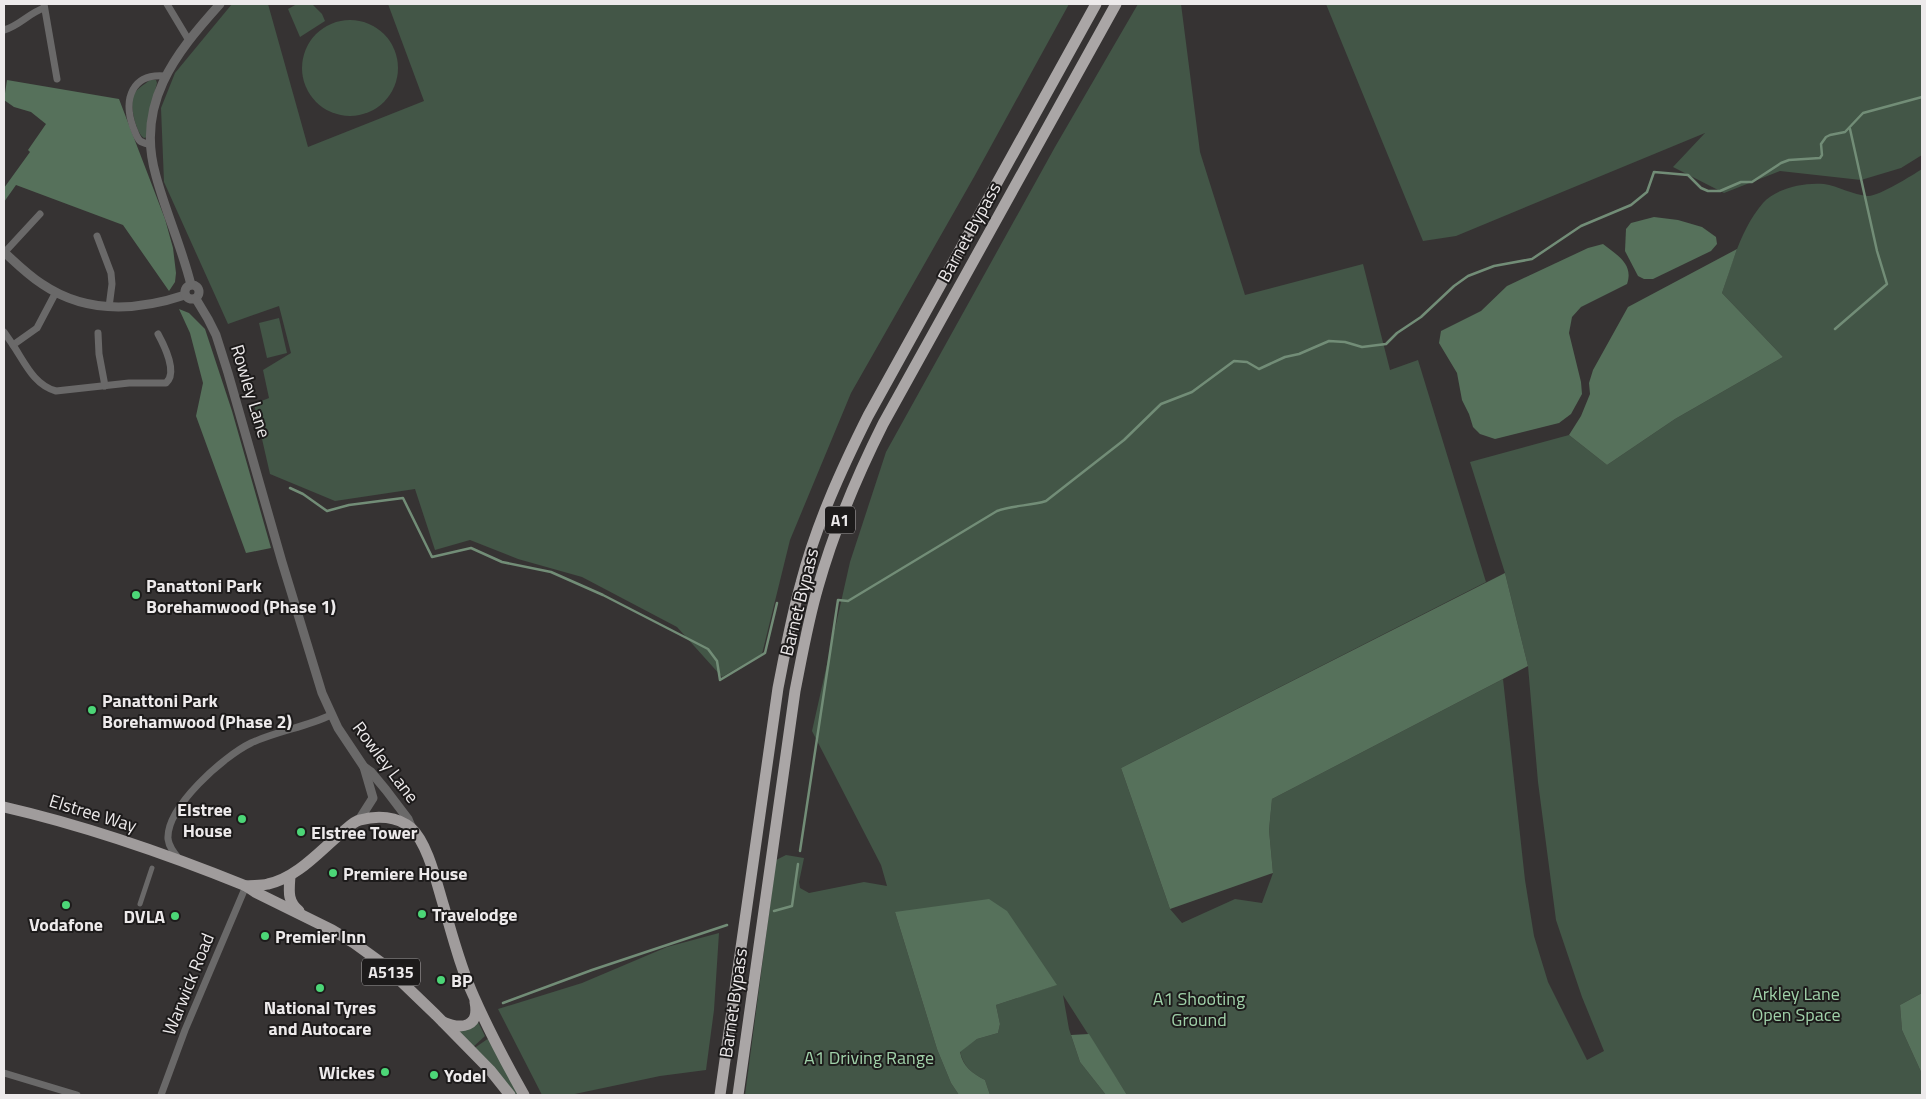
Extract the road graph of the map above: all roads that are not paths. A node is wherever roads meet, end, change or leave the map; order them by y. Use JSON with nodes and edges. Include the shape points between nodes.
{"nodes":[{"id":1,"x":167,"y":4,"type":"edge"},
{"id":2,"x":220,"y":4,"type":"edge"},
{"id":3,"x":1096,"y":4,"type":"edge"},
{"id":4,"x":1116,"y":4,"type":"edge"},
{"id":5,"x":44,"y":6,"type":"edge"},
{"id":6,"x":4,"y":30,"type":"edge"},
{"id":7,"x":188,"y":39,"type":"junction"},
{"id":8,"x":165,"y":76,"type":"junction"},
{"id":9,"x":57,"y":79,"type":"dead end"},
{"id":10,"x":151,"y":144,"type":"junction"},
{"id":11,"x":40,"y":214,"type":"dead end"},
{"id":12,"x":97,"y":236,"type":"dead end"},
{"id":13,"x":4,"y":252,"type":"edge"},
{"id":14,"x":191,"y":285,"type":"junction"},
{"id":15,"x":56,"y":292,"type":"junction"},
{"id":16,"x":185,"y":294,"type":"junction"},
{"id":17,"x":196,"y":299,"type":"junction"},
{"id":18,"x":109,"y":307,"type":"junction"},
{"id":19,"x":4,"y":332,"type":"edge"},
{"id":20,"x":98,"y":333,"type":"dead end"},
{"id":21,"x":158,"y":334,"type":"dead end"},
{"id":22,"x":13,"y":345,"type":"junction"},
{"id":23,"x":105,"y":386,"type":"junction"},
{"id":24,"x":332,"y":715,"type":"junction"},
{"id":25,"x":364,"y":767,"type":"junction"},
{"id":26,"x":4,"y":807,"type":"edge"},
{"id":27,"x":359,"y":820,"type":"junction"},
{"id":28,"x":412,"y":829,"type":"junction"},
{"id":29,"x":175,"y":858,"type":"junction"},
{"id":30,"x":152,"y":868,"type":"dead end"},
{"id":31,"x":290,"y":876,"type":"junction"},
{"id":32,"x":246,"y":886,"type":"junction"},
{"id":33,"x":140,"y":904,"type":"dead end"},
{"id":34,"x":306,"y":917,"type":"junction"},
{"id":35,"x":475,"y":998,"type":"junction"},
{"id":36,"x":442,"y":1021,"type":"junction"},
{"id":37,"x":4,"y":1073,"type":"edge"},
{"id":38,"x":76,"y":1095,"type":"edge"},
{"id":39,"x":161,"y":1095,"type":"edge"},
{"id":40,"x":510,"y":1095,"type":"edge"},
{"id":41,"x":524,"y":1095,"type":"edge"},
{"id":42,"x":720,"y":1095,"type":"edge"},
{"id":43,"x":738,"y":1095,"type":"edge"}],
"edges":[{"from":1,"to":7,"type":"street"},
{"from":2,"to":7,"type":"street"},
{"from":3,"to":42,"type":"highway","name":"Barnet Bypass","number":"A1","via":[[872,409],[836,482],[817,530],[801,582],[778,688]]},
{"from":4,"to":43,"type":"highway","name":"Barnet Bypass","number":"A1","via":[[883,424],[852,488],[834,537],[814,604],[795,691]]},
{"from":5,"to":6,"type":"street"},
{"from":5,"to":9,"type":"street"},
{"from":7,"to":8,"type":"street"},
{"from":8,"to":10,"type":"street","via":[[152,115]]},
{"from":8,"to":10,"type":"street","via":[[147,77],[130,94],[128,102],[137,137],[141,142]]},
{"from":10,"to":14,"type":"street","via":[[155,175]]},
{"from":11,"to":13,"type":"street"},
{"from":12,"to":18,"type":"street","via":[[111,273]]},
{"from":13,"to":15,"type":"street","via":[[31,276]]},
{"from":14,"to":16,"type":"street"},
{"from":14,"to":17,"type":"street","via":[[199,290]]},
{"from":15,"to":18,"type":"street","via":[[79,302]]},
{"from":15,"to":22,"type":"street","via":[[37,328]]},
{"from":16,"to":17,"type":"street","via":[[189,300]]},
{"from":16,"to":18,"type":"street","via":[[147,306]]},
{"from":17,"to":24,"type":"street","name":"Rowley Lane","via":[[216,335],[284,571]]},
{"from":19,"to":22,"type":"street"},
{"from":20,"to":23,"type":"street"},
{"from":21,"to":23,"type":"street","via":[[169,361],[169,380],[166,383]]},
{"from":22,"to":23,"type":"street","via":[[37,381],[46,388],[56,391]]},
{"from":24,"to":25,"type":"street","name":"Rowley Lane"},
{"from":24,"to":29,"type":"street","via":[[251,743],[219,764],[192,792],[173,820],[168,833]]},
{"from":25,"to":27,"type":"street","via":[[374,798]]},
{"from":25,"to":28,"type":"street","name":"Rowley Lane","via":[[386,790]]},
{"from":26,"to":29,"type":"main road","name":"Elstree Way","number":"A5135","via":[[71,824]]},
{"from":27,"to":28,"type":"main road","via":[[388,818]]},
{"from":27,"to":31,"type":"main road","number":"A5135"},
{"from":28,"to":35,"type":"main road","name":"Rowley Lane","via":[[435,876],[454,942]]},
{"from":29,"to":32,"type":"main road","number":"A5135"},
{"from":30,"to":33,"type":"street"},
{"from":31,"to":32,"type":"main road","number":"A5135","via":[[268,884]]},
{"from":31,"to":34,"type":"main road","number":"A5135","via":[[290,900]]},
{"from":32,"to":34,"type":"main road","number":"A5135"},
{"from":32,"to":39,"type":"street","name":"Warwick Road"},
{"from":34,"to":36,"type":"main road","number":"A5135","via":[[377,959]]},
{"from":35,"to":36,"type":"main road","via":[[477,1010],[472,1022],[458,1026]]},
{"from":35,"to":41,"type":"main road","name":"Rowley Lane"},
{"from":36,"to":40,"type":"main road","number":"A5135"},
{"from":37,"to":38,"type":"street"}]}
